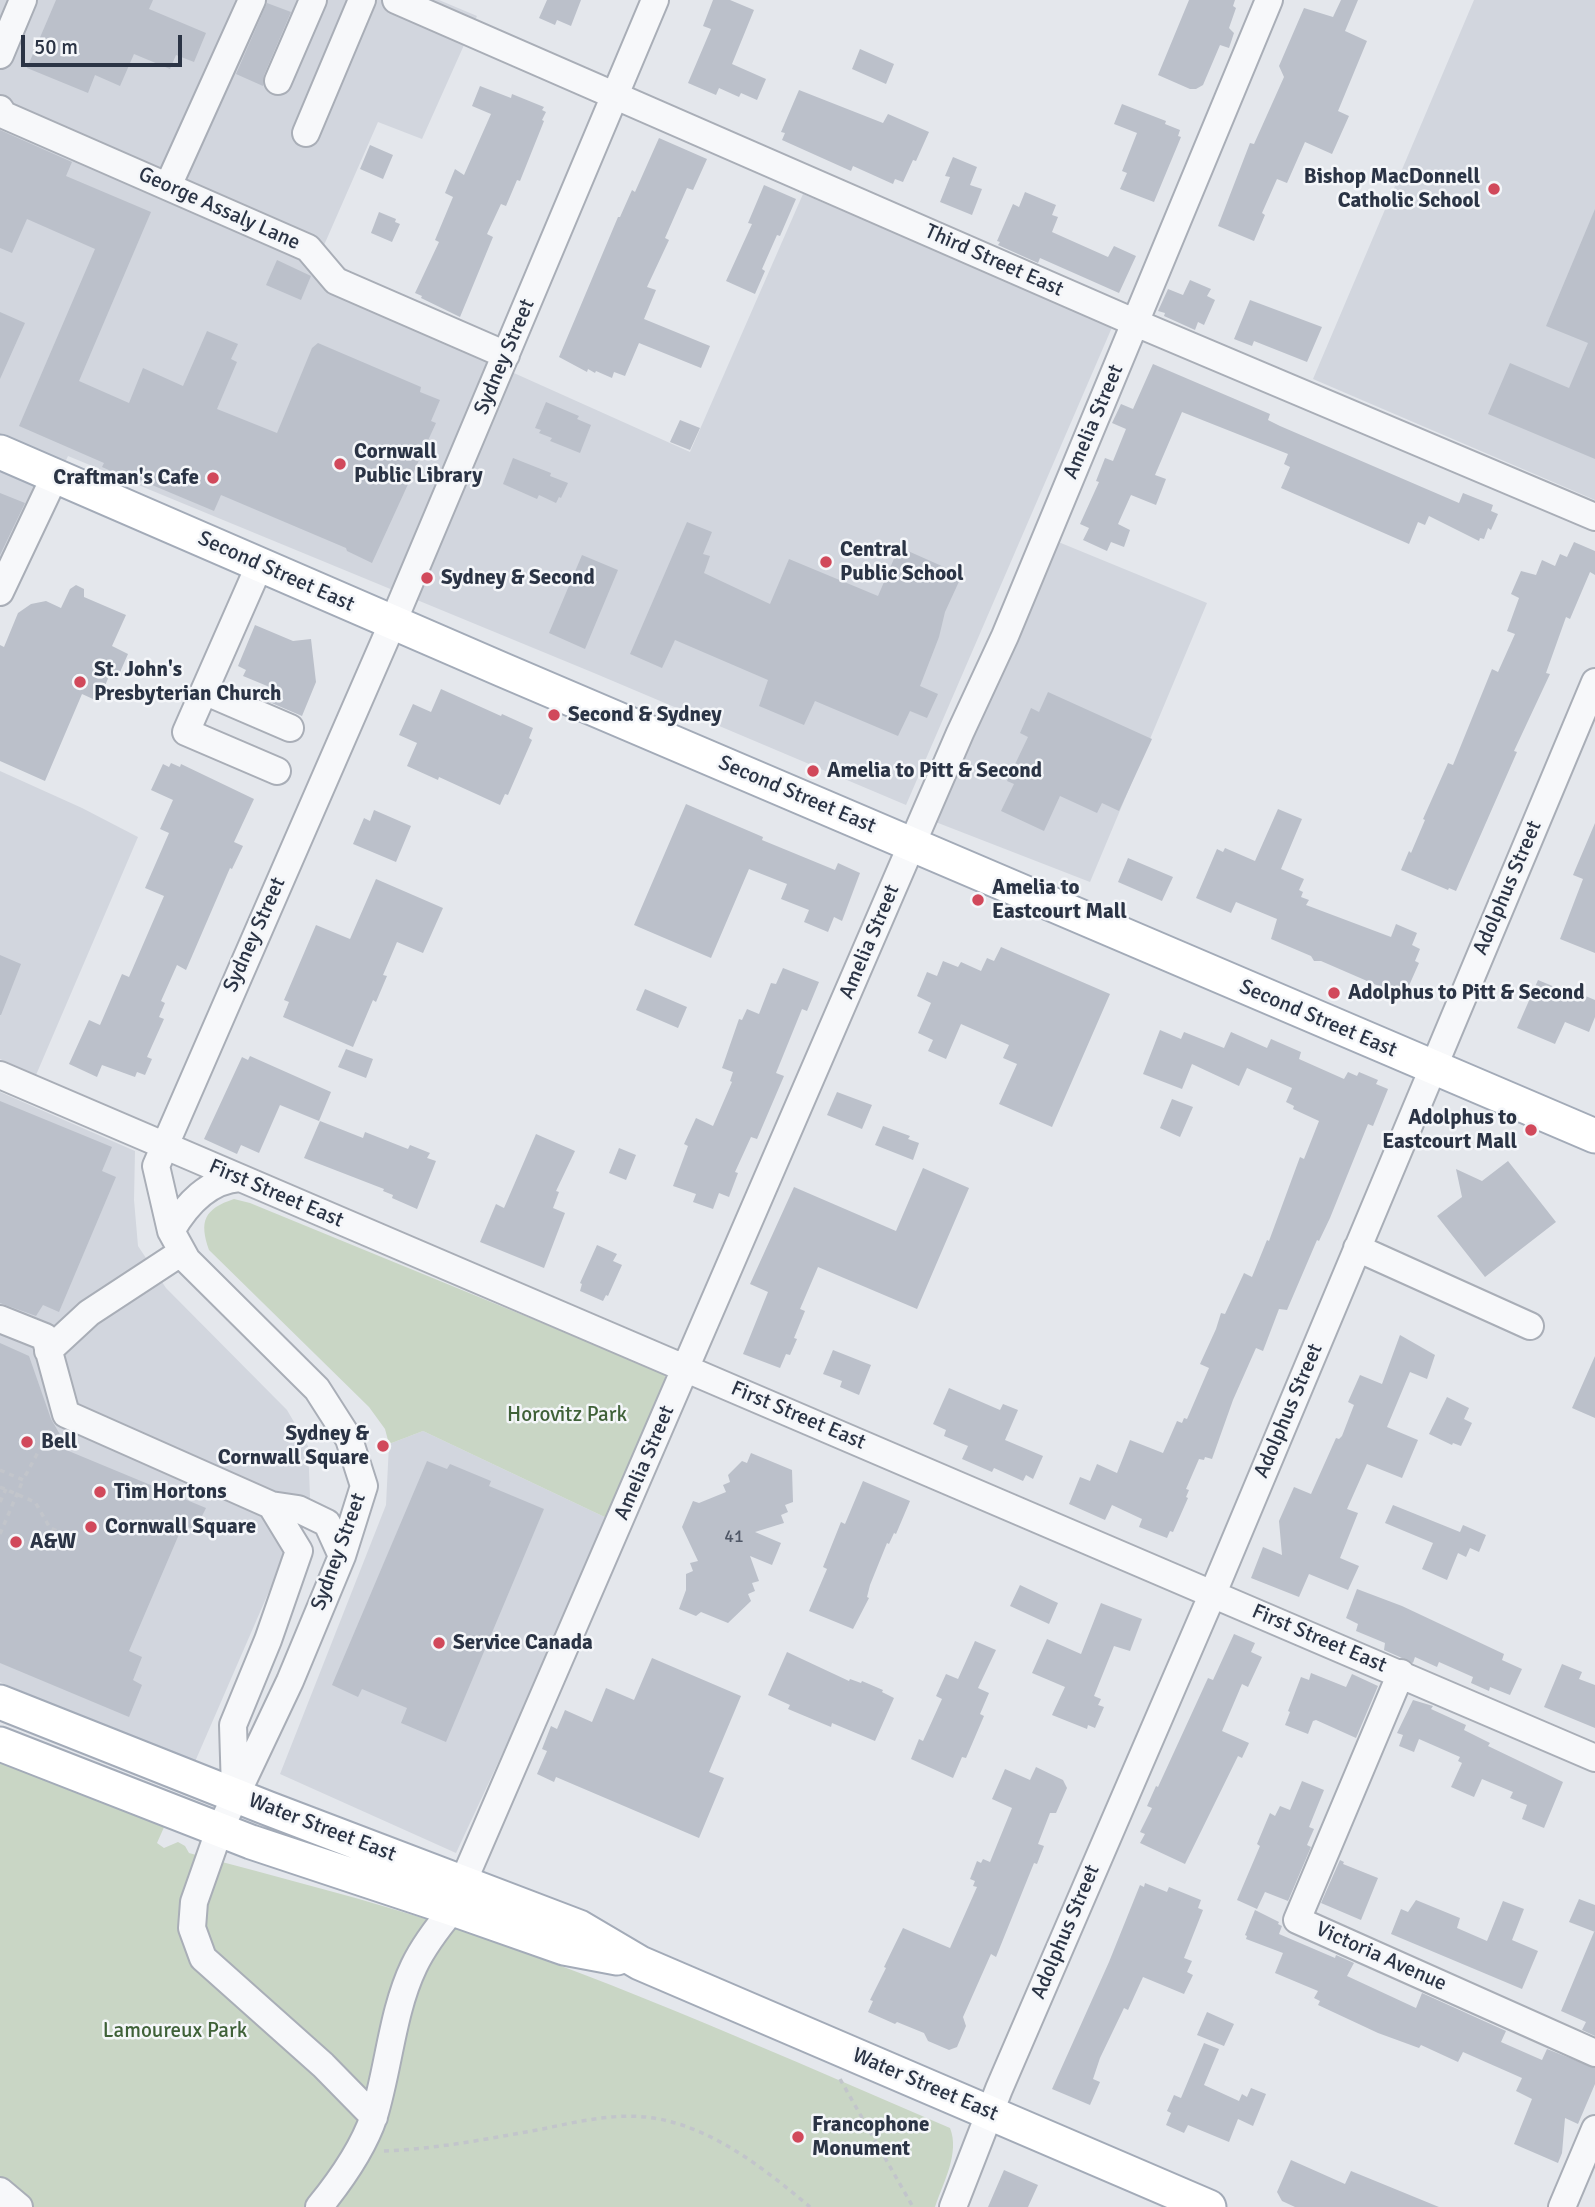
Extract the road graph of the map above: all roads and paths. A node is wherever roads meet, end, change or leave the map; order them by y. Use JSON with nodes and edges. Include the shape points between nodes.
{"nodes":[{"id":1,"x":23,"y":0,"type":"edge"},
{"id":2,"x":252,"y":0,"type":"edge"},
{"id":3,"x":313,"y":0,"type":"edge"},
{"id":4,"x":362,"y":0,"type":"edge"},
{"id":5,"x":396,"y":0,"type":"edge"},
{"id":6,"x":655,"y":0,"type":"edge"},
{"id":7,"x":1269,"y":0,"type":"edge"},
{"id":8,"x":0,"y":55,"type":"edge"},
{"id":9,"x":278,"y":80,"type":"dead end"},
{"id":10,"x":615,"y":95,"type":"junction"},
{"id":11,"x":0,"y":109,"type":"edge"},
{"id":12,"x":306,"y":134,"type":"dead end"},
{"id":13,"x":168,"y":186,"type":"junction"},
{"id":14,"x":1136,"y":323,"type":"junction"},
{"id":15,"x":506,"y":355,"type":"junction"},
{"id":16,"x":0,"y":452,"type":"edge"},
{"id":17,"x":55,"y":476,"type":"junction"},
{"id":18,"x":1595,"y":517,"type":"edge"},
{"id":19,"x":260,"y":564,"type":"junction"},
{"id":20,"x":0,"y":592,"type":"edge"},
{"id":21,"x":393,"y":622,"type":"junction"},
{"id":22,"x":1595,"y":682,"type":"edge"},
{"id":23,"x":204,"y":691,"type":"junction"},
{"id":24,"x":290,"y":728,"type":"dead end"},
{"id":25,"x":277,"y":771,"type":"dead end"},
{"id":26,"x":913,"y":844,"type":"junction"},
{"id":27,"x":1434,"y":1068,"type":"junction"},
{"id":28,"x":0,"y":1075,"type":"edge"},
{"id":29,"x":1595,"y":1136,"type":"edge"},
{"id":30,"x":164,"y":1146,"type":"junction"},
{"id":31,"x":240,"y":1178,"type":"junction"},
{"id":32,"x":176,"y":1241,"type":"junction"},
{"id":33,"x":1357,"y":1248,"type":"junction"},
{"id":34,"x":0,"y":1319,"type":"edge"},
{"id":35,"x":1530,"y":1326,"type":"dead end"},
{"id":36,"x":48,"y":1351,"type":"junction"},
{"id":37,"x":686,"y":1368,"type":"junction"},
{"id":38,"x":66,"y":1414,"type":"junction"},
{"id":39,"x":0,"y":1470,"type":"edge"},
{"id":40,"x":23,"y":1480,"type":"junction"},
{"id":41,"x":0,"y":1487,"type":"edge"},
{"id":42,"x":6,"y":1489,"type":"junction"},
{"id":43,"x":17,"y":1494,"type":"junction"},
{"id":44,"x":0,"y":1502,"type":"edge"},
{"id":45,"x":271,"y":1505,"type":"junction"},
{"id":46,"x":0,"y":1534,"type":"edge"},
{"id":47,"x":70,"y":1536,"type":"dead end"},
{"id":48,"x":342,"y":1556,"type":"junction"},
{"id":49,"x":1213,"y":1593,"type":"junction"},
{"id":50,"x":1401,"y":1673,"type":"junction"},
{"id":51,"x":0,"y":1702,"type":"edge"},
{"id":52,"x":0,"y":1744,"type":"edge"},
{"id":53,"x":1595,"y":1758,"type":"edge"},
{"id":54,"x":234,"y":1795,"type":"junction"},
{"id":55,"x":219,"y":1830,"type":"junction"},
{"id":56,"x":458,"y":1895,"type":"junction"},
{"id":57,"x":1595,"y":2053,"type":"edge"},
{"id":58,"x":841,"y":2079,"type":"dead end"},
{"id":59,"x":374,"y":2117,"type":"junction"},
{"id":60,"x":985,"y":2126,"type":"junction"},
{"id":61,"x":1595,"y":2129,"type":"edge"},
{"id":62,"x":358,"y":2152,"type":"junction"},
{"id":63,"x":0,"y":2191,"type":"edge"},
{"id":64,"x":19,"y":2207,"type":"edge"},
{"id":65,"x":319,"y":2207,"type":"edge"},
{"id":66,"x":810,"y":2207,"type":"edge"},
{"id":67,"x":913,"y":2207,"type":"edge"},
{"id":68,"x":953,"y":2207,"type":"edge"},
{"id":69,"x":1209,"y":2207,"type":"edge"},
{"id":70,"x":1562,"y":2207,"type":"edge"}],
"edges":[{"from":1,"to":8,"type":"street"},
{"from":2,"to":13,"type":"street"},
{"from":3,"to":9,"type":"street"},
{"from":4,"to":12,"type":"street"},
{"from":5,"to":10,"type":"street","name":"Third Street East"},
{"from":6,"to":10,"type":"street","name":"Sydney Street"},
{"from":7,"to":14,"type":"street","name":"Amelia Street"},
{"from":10,"to":14,"type":"street","name":"Third Street East"},
{"from":10,"to":15,"type":"street","name":"Sydney Street"},
{"from":11,"to":13,"type":"street","name":"George Assaly Lane","via":[[4,115]]},
{"from":13,"to":15,"type":"street","name":"George Assaly Lane","via":[[308,248],[336,281]]},
{"from":14,"to":18,"type":"street","name":"Third Street East"},
{"from":14,"to":26,"type":"street","name":"Amelia Street","via":[[1006,636]]},
{"from":15,"to":21,"type":"street","name":"Sydney Street"},
{"from":16,"to":17,"type":"main road","name":"Second Street East"},
{"from":17,"to":19,"type":"main road","name":"Second Street East"},
{"from":17,"to":20,"type":"street"},
{"from":19,"to":21,"type":"main road","name":"Second Street East"},
{"from":19,"to":23,"type":"street"},
{"from":21,"to":26,"type":"main road","name":"Second Street East"},
{"from":21,"to":30,"type":"street","name":"Sydney Street"},
{"from":22,"to":27,"type":"street","name":"Adolphus Street"},
{"from":23,"to":24,"type":"street"},
{"from":23,"to":25,"type":"street","via":[[186,732]]},
{"from":26,"to":27,"type":"main road","name":"Second Street East"},
{"from":26,"to":37,"type":"street","name":"Amelia Street"},
{"from":27,"to":29,"type":"main road","name":"Second Street East"},
{"from":27,"to":33,"type":"street","name":"Adolphus Street"},
{"from":28,"to":30,"type":"street","name":"First Street East"},
{"from":30,"to":31,"type":"street","name":"First Street East"},
{"from":30,"to":32,"type":"street","name":"Sydney Street","via":[[156,1166]]},
{"from":31,"to":32,"type":"street","via":[[225,1179],[183,1211]]},
{"from":31,"to":37,"type":"street","name":"First Street East"},
{"from":32,"to":36,"type":"street"},
{"from":32,"to":48,"type":"street","name":"Sydney Street","via":[[187,1260],[317,1389],[349,1439],[364,1486]]},
{"from":33,"to":35,"type":"street"},
{"from":33,"to":49,"type":"street","name":"Adolphus Street"},
{"from":34,"to":36,"type":"street","via":[[45,1338]]},
{"from":36,"to":38,"type":"street"},
{"from":37,"to":49,"type":"street","name":"First Street East"},
{"from":37,"to":56,"type":"street","name":"Amelia Street"},
{"from":38,"to":40,"type":"path","via":[[55,1421]]},
{"from":38,"to":45,"type":"street"},
{"from":39,"to":40,"type":"path"},
{"from":40,"to":43,"type":"path"},
{"from":41,"to":42,"type":"path"},
{"from":42,"to":43,"type":"path"},
{"from":42,"to":44,"type":"path"},
{"from":43,"to":46,"type":"path"},
{"from":43,"to":47,"type":"path","via":[[36,1502],[50,1528]]},
{"from":45,"to":48,"type":"street","via":[[298,1509],[327,1523]]},
{"from":45,"to":54,"type":"street","via":[[299,1551],[233,1725]]},
{"from":48,"to":54,"type":"street","name":"Sydney Street","via":[[290,1681]]},
{"from":49,"to":50,"type":"street","name":"First Street East"},
{"from":49,"to":60,"type":"street","name":"Adolphus Street"},
{"from":50,"to":53,"type":"street","name":"First Street East"},
{"from":50,"to":57,"type":"street","name":"Victoria Avenue","via":[[1297,1920]]},
{"from":51,"to":54,"type":"main road","name":"Water Street East"},
{"from":52,"to":55,"type":"main road","name":"Water Street East"},
{"from":54,"to":55,"type":"street","name":"Sydney Street"},
{"from":54,"to":56,"type":"main road","name":"Water Street East"},
{"from":55,"to":56,"type":"main road","name":"Water Street East"},
{"from":55,"to":59,"type":"street","name":"Sydney Street","via":[[194,1902],[192,1928],[203,1958],[323,2064]]},
{"from":56,"to":59,"type":"street","name":"Amelia Street","via":[[412,1969]]},
{"from":56,"to":60,"type":"main road","name":"Water Street East","via":[[579,1927],[640,1963]]},
{"from":58,"to":67,"type":"path"},
{"from":59,"to":62,"type":"street","name":"Amelia Street"},
{"from":60,"to":68,"type":"street","name":"Adolphus Street"},
{"from":60,"to":69,"type":"main road","name":"Water Street East"},
{"from":61,"to":70,"type":"street"},
{"from":62,"to":65,"type":"street","name":"Amelia Street"},
{"from":62,"to":66,"type":"path","via":[[431,2148],[606,2117],[640,2116],[677,2123],[723,2144]]},
{"from":63,"to":64,"type":"street"}]}
